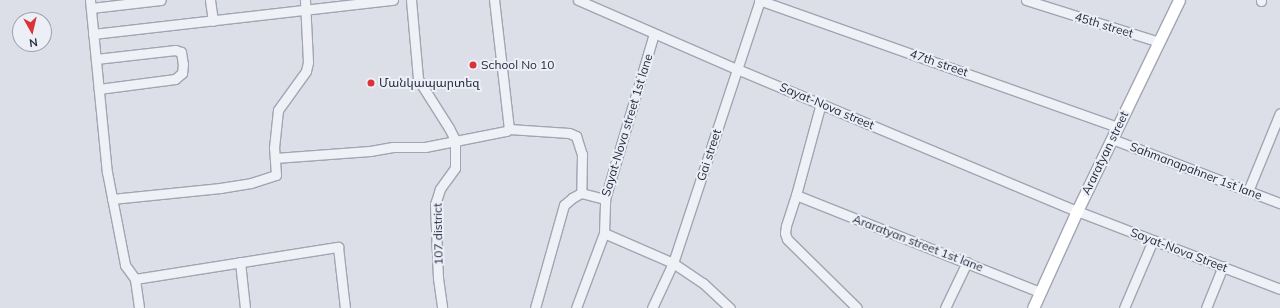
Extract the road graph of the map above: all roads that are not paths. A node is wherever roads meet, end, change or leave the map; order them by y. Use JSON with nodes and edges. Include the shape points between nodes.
{"nodes":[{"id":1,"x":161,"y":0,"type":"edge"},
{"id":2,"x":210,"y":0,"type":"edge"},
{"id":3,"x":305,"y":0,"type":"edge"},
{"id":4,"x":393,"y":0,"type":"edge"},
{"id":5,"x":411,"y":0,"type":"edge"},
{"id":6,"x":494,"y":0,"type":"edge"},
{"id":7,"x":578,"y":0,"type":"edge"},
{"id":8,"x":760,"y":0,"type":"edge"},
{"id":9,"x":1026,"y":0,"type":"edge"},
{"id":10,"x":1179,"y":0,"type":"edge"},
{"id":11,"x":90,"y":4,"type":"edge"},
{"id":12,"x":307,"y":10,"type":"junction"},
{"id":13,"x":213,"y":21,"type":"junction"},
{"id":14,"x":93,"y":34,"type":"junction"},
{"id":15,"x":654,"y":34,"type":"junction"},
{"id":16,"x":1159,"y":42,"type":"junction"},
{"id":17,"x":96,"y":59,"type":"junction"},
{"id":18,"x":738,"y":69,"type":"junction"},
{"id":19,"x":99,"y":89,"type":"junction"},
{"id":20,"x":820,"y":103,"type":"junction"},
{"id":21,"x":1280,"y":113,"type":"edge"},
{"id":22,"x":1118,"y":127,"type":"junction"},
{"id":23,"x":509,"y":129,"type":"junction"},
{"id":24,"x":1112,"y":139,"type":"junction"},
{"id":25,"x":455,"y":140,"type":"junction"},
{"id":26,"x":275,"y":158,"type":"junction"},
{"id":27,"x":1248,"y":191,"type":"junction"},
{"id":28,"x":581,"y":193,"type":"junction"},
{"id":29,"x":796,"y":195,"type":"junction"},
{"id":30,"x":112,"y":199,"type":"junction"},
{"id":31,"x":604,"y":199,"type":"junction"},
{"id":32,"x":1280,"y":203,"type":"edge"},
{"id":33,"x":1077,"y":212,"type":"junction"},
{"id":34,"x":604,"y":233,"type":"junction"},
{"id":35,"x":1153,"y":240,"type":"junction"},
{"id":36,"x":240,"y":262,"type":"junction"},
{"id":37,"x":966,"y":262,"type":"junction"},
{"id":38,"x":673,"y":263,"type":"junction"},
{"id":39,"x":1223,"y":266,"type":"junction"},
{"id":40,"x":135,"y":279,"type":"junction"},
{"id":41,"x":1280,"y":288,"type":"edge"},
{"id":42,"x":1040,"y":292,"type":"junction"},
{"id":43,"x":139,"y":308,"type":"edge"},
{"id":44,"x":245,"y":308,"type":"edge"},
{"id":45,"x":345,"y":308,"type":"edge"},
{"id":46,"x":442,"y":308,"type":"edge"},
{"id":47,"x":535,"y":308,"type":"edge"},
{"id":48,"x":576,"y":308,"type":"edge"},
{"id":49,"x":652,"y":308,"type":"edge"},
{"id":50,"x":730,"y":308,"type":"edge"},
{"id":51,"x":857,"y":308,"type":"edge"},
{"id":52,"x":945,"y":308,"type":"edge"},
{"id":53,"x":1033,"y":308,"type":"edge"},
{"id":54,"x":1124,"y":308,"type":"edge"},
{"id":55,"x":1206,"y":308,"type":"edge"}],
"edges":[{"from":1,"to":11,"type":"street"},
{"from":2,"to":13,"type":"street"},
{"from":3,"to":12,"type":"street"},
{"from":4,"to":12,"type":"street"},
{"from":5,"to":25,"type":"street","via":[[418,79]]},
{"from":6,"to":23,"type":"street"},
{"from":7,"to":15,"type":"street","name":"Sayat-Nova street"},
{"from":8,"to":18,"type":"street","name":"Gai street"},
{"from":8,"to":22,"type":"street","name":"47th street"},
{"from":9,"to":16,"type":"street","name":"45th street"},
{"from":10,"to":16,"type":"main road","name":"Araratyan street"},
{"from":11,"to":14,"type":"street"},
{"from":12,"to":13,"type":"street"},
{"from":12,"to":26,"type":"street","via":[[308,62],[306,71],[278,110],[274,138]]},
{"from":13,"to":14,"type":"street"},
{"from":14,"to":17,"type":"street"},
{"from":15,"to":18,"type":"street","name":"Sayat-Nova street"},
{"from":15,"to":31,"type":"street","name":"Sayat-Nova street 1st lane"},
{"from":16,"to":22,"type":"main road","name":"Araratyan street"},
{"from":17,"to":19,"type":"street"},
{"from":17,"to":19,"type":"street","via":[[175,50],[181,52],[183,64],[180,77],[175,79]]},
{"from":18,"to":20,"type":"street","name":"Sayat-Nova street"},
{"from":18,"to":38,"type":"street","name":"Gai street"},
{"from":19,"to":30,"type":"street"},
{"from":20,"to":29,"type":"street"},
{"from":20,"to":33,"type":"street","name":"Sayat-Nova street"},
{"from":21,"to":27,"type":"street"},
{"from":22,"to":24,"type":"main road","name":"Araratyan street"},
{"from":23,"to":25,"type":"street"},
{"from":23,"to":28,"type":"street","via":[[569,133],[576,136],[582,154]]},
{"from":24,"to":27,"type":"street","name":"Sahmanapahner 1st lane"},
{"from":24,"to":33,"type":"main road","name":"Araratyan street"},
{"from":25,"to":26,"type":"street","via":[[425,147],[394,147]]},
{"from":25,"to":46,"type":"street","name":"107 district","via":[[455,168],[440,189],[435,204]]},
{"from":26,"to":30,"type":"street","via":[[276,175],[251,183]]},
{"from":27,"to":32,"type":"street","name":"Sahmanapahner 1st lane"},
{"from":28,"to":31,"type":"street"},
{"from":28,"to":47,"type":"street","via":[[564,205]]},
{"from":29,"to":37,"type":"street","name":"Araratyan street 1st lane"},
{"from":29,"to":51,"type":"street","via":[[786,226],[787,239]]},
{"from":30,"to":40,"type":"street","via":[[125,265]]},
{"from":31,"to":34,"type":"street","name":"Sayat-Nova street 1st lane"},
{"from":33,"to":35,"type":"street","name":"Sayat-Nova Street"},
{"from":33,"to":42,"type":"main road","name":"Araratyan street"},
{"from":34,"to":38,"type":"street"},
{"from":34,"to":48,"type":"street","name":"Sayat-Nova street 1st lane"},
{"from":35,"to":39,"type":"street","name":"Sayat-Nova Street"},
{"from":35,"to":54,"type":"street"},
{"from":36,"to":40,"type":"street"},
{"from":36,"to":44,"type":"street"},
{"from":36,"to":45,"type":"street","via":[[338,247]]},
{"from":37,"to":42,"type":"street","name":"Araratyan street 1st lane"},
{"from":37,"to":52,"type":"street"},
{"from":38,"to":49,"type":"street","name":"Gai street"},
{"from":38,"to":50,"type":"street","via":[[703,283]]},
{"from":39,"to":41,"type":"street","name":"Sayat-Nova Street"},
{"from":39,"to":55,"type":"street"},
{"from":40,"to":43,"type":"street"},
{"from":42,"to":53,"type":"main road","name":"Araratyan street"}]}
